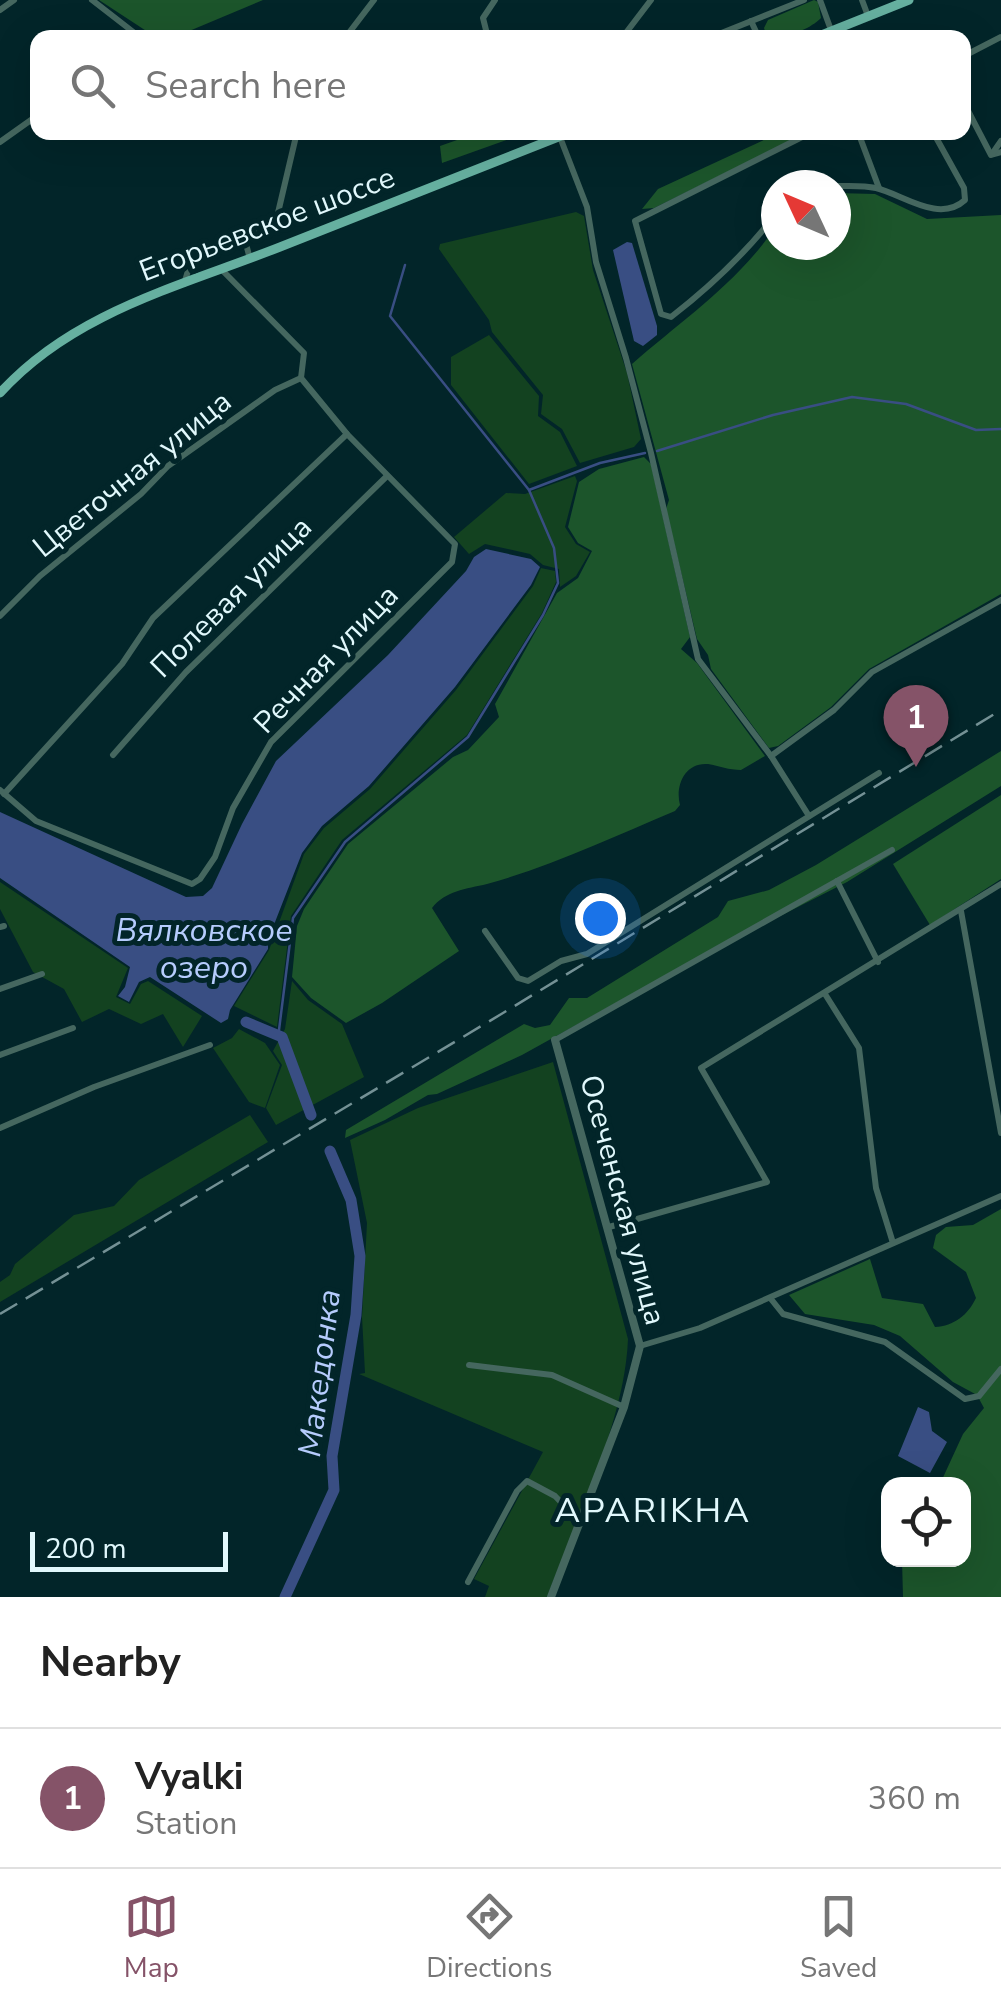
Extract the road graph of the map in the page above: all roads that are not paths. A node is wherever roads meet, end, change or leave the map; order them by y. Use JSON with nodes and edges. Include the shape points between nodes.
{"nodes":[{"id":1,"x":14,"y":0,"type":"edge"},
{"id":2,"x":92,"y":0,"type":"edge"},
{"id":3,"x":374,"y":0,"type":"edge"},
{"id":4,"x":495,"y":0,"type":"edge"},
{"id":5,"x":652,"y":0,"type":"edge"},
{"id":6,"x":804,"y":0,"type":"edge"},
{"id":7,"x":820,"y":0,"type":"edge"},
{"id":8,"x":862,"y":0,"type":"edge"},
{"id":9,"x":909,"y":0,"type":"edge"},
{"id":10,"x":0,"y":10,"type":"edge"},
{"id":11,"x":868,"y":16,"type":"junction"},
{"id":12,"x":750,"y":21,"type":"junction"},
{"id":13,"x":125,"y":30,"type":"edge"},
{"id":14,"x":351,"y":30,"type":"edge"},
{"id":15,"x":486,"y":30,"type":"edge"},
{"id":16,"x":628,"y":30,"type":"edge"},
{"id":17,"x":728,"y":30,"type":"edge"},
{"id":18,"x":755,"y":30,"type":"edge"},
{"id":19,"x":822,"y":30,"type":"edge"},
{"id":20,"x":834,"y":30,"type":"edge"},
{"id":21,"x":1001,"y":37,"type":"edge"},
{"id":22,"x":971,"y":52,"type":"edge"},
{"id":23,"x":971,"y":117,"type":"edge"},
{"id":24,"x":30,"y":121,"type":"edge"},
{"id":25,"x":295,"y":140,"type":"edge"},
{"id":26,"x":545,"y":140,"type":"edge"},
{"id":27,"x":560,"y":140,"type":"edge"},
{"id":28,"x":796,"y":140,"type":"edge"},
{"id":29,"x":861,"y":140,"type":"edge"},
{"id":30,"x":938,"y":140,"type":"edge"},
{"id":31,"x":1001,"y":141,"type":"edge"},
{"id":32,"x":0,"y":142,"type":"edge"},
{"id":33,"x":1001,"y":152,"type":"edge"},
{"id":34,"x":991,"y":154,"type":"junction"},
{"id":35,"x":851,"y":187,"type":"edge"},
{"id":36,"x":879,"y":188,"type":"junction"},
{"id":37,"x":761,"y":233,"type":"edge"},
{"id":38,"x":245,"y":240,"type":"junction"},
{"id":39,"x":250,"y":258,"type":"junction"},
{"id":40,"x":222,"y":270,"type":"junction"},
{"id":41,"x":184,"y":284,"type":"junction"},
{"id":42,"x":301,"y":378,"type":"junction"},
{"id":43,"x":0,"y":394,"type":"edge"},
{"id":44,"x":347,"y":434,"type":"junction"},
{"id":45,"x":387,"y":476,"type":"junction"},
{"id":46,"x":1001,"y":600,"type":"edge"},
{"id":47,"x":0,"y":616,"type":"edge"},
{"id":48,"x":113,"y":754,"type":"dead end"},
{"id":49,"x":770,"y":756,"type":"junction"},
{"id":50,"x":879,"y":774,"type":"dead end"},
{"id":51,"x":2,"y":792,"type":"edge"},
{"id":52,"x":809,"y":816,"type":"junction"},
{"id":53,"x":892,"y":850,"type":"dead end"},
{"id":54,"x":837,"y":881,"type":"junction"},
{"id":55,"x":1001,"y":884,"type":"edge"},
{"id":56,"x":961,"y":911,"type":"junction"},
{"id":57,"x":485,"y":931,"type":"dead end"},
{"id":58,"x":878,"y":962,"type":"junction"},
{"id":59,"x":42,"y":974,"type":"dead end"},
{"id":60,"x":0,"y":989,"type":"edge"},
{"id":61,"x":826,"y":994,"type":"junction"},
{"id":62,"x":72,"y":1028,"type":"dead end"},
{"id":63,"x":555,"y":1040,"type":"joint"},
{"id":64,"x":210,"y":1045,"type":"dead end"},
{"id":65,"x":0,"y":1055,"type":"edge"},
{"id":66,"x":0,"y":1128,"type":"edge"},
{"id":67,"x":1001,"y":1133,"type":"edge"},
{"id":68,"x":1001,"y":1196,"type":"edge"},
{"id":69,"x":609,"y":1227,"type":"junction"},
{"id":70,"x":893,"y":1242,"type":"junction"},
{"id":71,"x":771,"y":1298,"type":"junction"},
{"id":72,"x":640,"y":1346,"type":"junction"},
{"id":73,"x":468,"y":1364,"type":"dead end"},
{"id":74,"x":1001,"y":1369,"type":"edge"},
{"id":75,"x":624,"y":1407,"type":"junction"},
{"id":76,"x":580,"y":1522,"type":"junction"},
{"id":77,"x":468,"y":1582,"type":"dead end"},
{"id":78,"x":551,"y":1597,"type":"edge"}],
"edges":[{"from":1,"to":10,"type":"street"},
{"from":2,"to":13,"type":"street"},
{"from":3,"to":14,"type":"street"},
{"from":4,"to":15,"type":"street","via":[[483,18]]},
{"from":5,"to":16,"type":"street"},
{"from":6,"to":12,"type":"street"},
{"from":7,"to":19,"type":"street"},
{"from":8,"to":11,"type":"street"},
{"from":9,"to":11,"type":"main road"},
{"from":11,"to":20,"type":"main road"},
{"from":12,"to":17,"type":"street"},
{"from":12,"to":18,"type":"street"},
{"from":21,"to":22,"type":"street"},
{"from":23,"to":34,"type":"street"},
{"from":24,"to":32,"type":"street"},
{"from":25,"to":38,"type":"street","via":[[277,217]]},
{"from":26,"to":39,"type":"main road","name":"Егорьевское шоссе"},
{"from":27,"to":49,"type":"street","via":[[587,207],[698,659]]},
{"from":28,"to":37,"type":"street","via":[[635,222],[661,314],[671,317],[712,284]]},
{"from":29,"to":36,"type":"street"},
{"from":30,"to":36,"type":"street","via":[[964,188],[960,205],[936,208]]},
{"from":31,"to":34,"type":"street"},
{"from":33,"to":34,"type":"street"},
{"from":35,"to":36,"type":"street"},
{"from":38,"to":39,"type":"street"},
{"from":38,"to":41,"type":"street","via":[[190,264]]},
{"from":39,"to":40,"type":"main road","name":"Егорьевское шоссе"},
{"from":40,"to":41,"type":"main road","name":"Егорьевское шоссе"},
{"from":40,"to":42,"type":"street","via":[[304,353]]},
{"from":41,"to":43,"type":"main road","name":"Егорьевское шоссе","via":[[72,331]]},
{"from":42,"to":44,"type":"street"},
{"from":42,"to":47,"type":"street","name":"Цветочная улица","via":[[168,466]]},
{"from":44,"to":45,"type":"street"},
{"from":44,"to":51,"type":"street","via":[[153,618],[122,664]]},
{"from":45,"to":48,"type":"street","name":"Полевая улица","via":[[186,672]]},
{"from":45,"to":51,"type":"street","name":"Речная улица","via":[[455,544],[452,562],[272,742],[200,880],[192,884],[36,821]]},
{"from":46,"to":49,"type":"street","via":[[872,672],[834,710]]},
{"from":49,"to":52,"type":"street"},
{"from":50,"to":52,"type":"street"},
{"from":52,"to":57,"type":"street","via":[[587,954],[528,981],[518,978]]},
{"from":53,"to":54,"type":"street"},
{"from":54,"to":58,"type":"street"},
{"from":54,"to":63,"type":"street"},
{"from":55,"to":56,"type":"street"},
{"from":56,"to":58,"type":"street"},
{"from":56,"to":67,"type":"street"},
{"from":58,"to":61,"type":"street"},
{"from":59,"to":60,"type":"street"},
{"from":61,"to":69,"type":"street","via":[[701,1068],[767,1182]]},
{"from":61,"to":70,"type":"street","via":[[859,1048],[876,1188]]},
{"from":62,"to":65,"type":"street"},
{"from":63,"to":69,"type":"street","name":"Осеченская улица"},
{"from":64,"to":66,"type":"street"},
{"from":68,"to":70,"type":"street"},
{"from":69,"to":72,"type":"street","name":"Осеченская улица"},
{"from":70,"to":71,"type":"street"},
{"from":71,"to":72,"type":"street"},
{"from":71,"to":74,"type":"street","via":[[783,1314],[886,1342],[965,1399],[979,1396]]},
{"from":72,"to":75,"type":"street","name":"Осеченская улица"},
{"from":73,"to":75,"type":"street","via":[[552,1374]]},
{"from":75,"to":76,"type":"street","name":"Осеченская улица"},
{"from":76,"to":77,"type":"street","via":[[555,1496],[527,1481]]},
{"from":76,"to":78,"type":"street","name":"Осеченская улица"}]}
